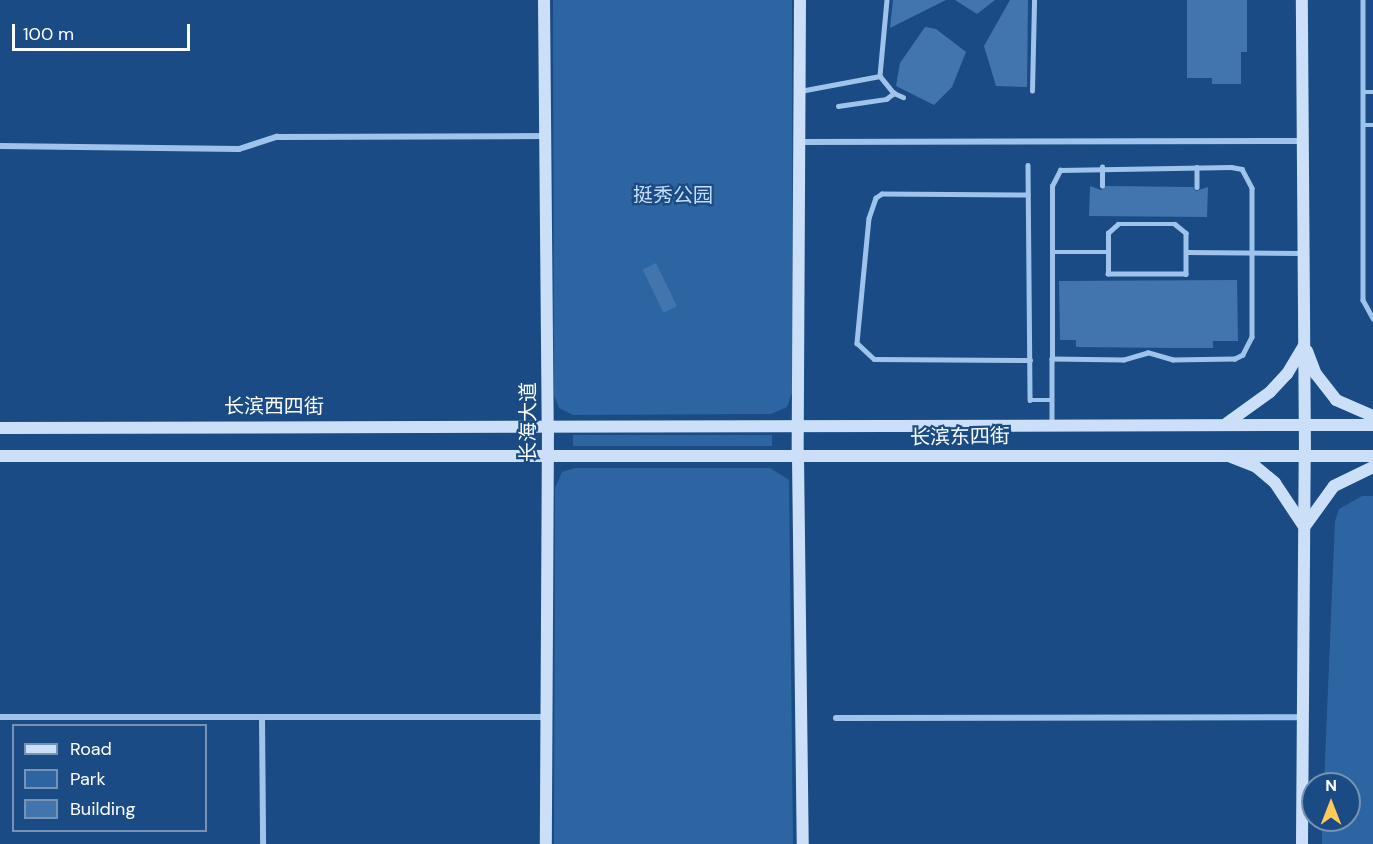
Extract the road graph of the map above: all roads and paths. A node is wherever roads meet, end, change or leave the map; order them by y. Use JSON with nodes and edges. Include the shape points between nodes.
{"nodes":[{"id":1,"x":544,"y":0,"type":"edge"},
{"id":2,"x":800,"y":0,"type":"edge"},
{"id":3,"x":887,"y":0,"type":"edge"},
{"id":4,"x":1034,"y":0,"type":"edge"},
{"id":5,"x":1302,"y":0,"type":"edge"},
{"id":6,"x":1363,"y":0,"type":"edge"},
{"id":7,"x":880,"y":76,"type":"junction"},
{"id":8,"x":800,"y":91,"type":"junction"},
{"id":9,"x":1032,"y":91,"type":"dead end"},
{"id":10,"x":1363,"y":92,"type":"junction"},
{"id":11,"x":1373,"y":92,"type":"edge"},
{"id":12,"x":894,"y":93,"type":"junction"},
{"id":13,"x":903,"y":97,"type":"dead end"},
{"id":14,"x":837,"y":106,"type":"dead end"},
{"id":15,"x":1363,"y":125,"type":"junction"},
{"id":16,"x":1373,"y":125,"type":"edge"},
{"id":17,"x":544,"y":136,"type":"junction"},
{"id":18,"x":1303,"y":141,"type":"junction"},
{"id":19,"x":800,"y":142,"type":"junction"},
{"id":20,"x":0,"y":146,"type":"edge"},
{"id":21,"x":1028,"y":165,"type":"dead end"},
{"id":22,"x":1197,"y":167,"type":"junction"},
{"id":23,"x":1102,"y":168,"type":"junction"},
{"id":24,"x":1102,"y":186,"type":"dead end"},
{"id":25,"x":1197,"y":187,"type":"dead end"},
{"id":26,"x":1028,"y":195,"type":"junction"},
{"id":27,"x":1052,"y":252,"type":"junction"},
{"id":28,"x":1108,"y":252,"type":"junction"},
{"id":29,"x":1186,"y":252,"type":"junction"},
{"id":30,"x":1253,"y":252,"type":"junction"},
{"id":31,"x":1304,"y":253,"type":"junction"},
{"id":32,"x":1373,"y":318,"type":"edge"},
{"id":33,"x":1304,"y":345,"type":"junction"},
{"id":34,"x":1052,"y":359,"type":"junction"},
{"id":35,"x":1030,"y":360,"type":"junction"},
{"id":36,"x":1052,"y":400,"type":"junction"},
{"id":37,"x":1373,"y":416,"type":"edge"},
{"id":38,"x":1052,"y":424,"type":"junction"},
{"id":39,"x":1373,"y":424,"type":"edge"},
{"id":40,"x":798,"y":425,"type":"junction"},
{"id":41,"x":1224,"y":425,"type":"junction"},
{"id":42,"x":1305,"y":425,"type":"junction"},
{"id":43,"x":548,"y":426,"type":"junction"},
{"id":44,"x":0,"y":428,"type":"edge"},
{"id":45,"x":1221,"y":454,"type":"junction"},
{"id":46,"x":1305,"y":455,"type":"junction"},
{"id":47,"x":0,"y":456,"type":"edge"},
{"id":48,"x":1373,"y":456,"type":"edge"},
{"id":49,"x":798,"y":457,"type":"junction"},
{"id":50,"x":548,"y":458,"type":"junction"},
{"id":51,"x":1373,"y":467,"type":"edge"},
{"id":52,"x":1304,"y":528,"type":"junction"},
{"id":53,"x":0,"y":717,"type":"edge"},
{"id":54,"x":262,"y":717,"type":"junction"},
{"id":55,"x":546,"y":717,"type":"junction"},
{"id":56,"x":1302,"y":717,"type":"junction"},
{"id":57,"x":836,"y":718,"type":"dead end"},
{"id":58,"x":263,"y":844,"type":"edge"},
{"id":59,"x":546,"y":844,"type":"edge"},
{"id":60,"x":803,"y":844,"type":"edge"},
{"id":61,"x":1302,"y":844,"type":"edge"}],
"edges":[{"from":1,"to":17,"type":"main road","name":"长海大道"},
{"from":2,"to":8,"type":"main road"},
{"from":3,"to":7,"type":"lane"},
{"from":4,"to":9,"type":"lane"},
{"from":5,"to":18,"type":"main road"},
{"from":6,"to":10,"type":"lane"},
{"from":7,"to":8,"type":"lane"},
{"from":7,"to":12,"type":"lane"},
{"from":8,"to":19,"type":"main road"},
{"from":10,"to":11,"type":"lane"},
{"from":10,"to":15,"type":"lane"},
{"from":12,"to":13,"type":"lane"},
{"from":12,"to":14,"type":"lane","via":[[886,99]]},
{"from":15,"to":16,"type":"lane"},
{"from":15,"to":32,"type":"lane","via":[[1363,300]]},
{"from":17,"to":20,"type":"street","via":[[277,137],[239,149]]},
{"from":17,"to":43,"type":"main road","name":"长海大道"},
{"from":18,"to":19,"type":"street"},
{"from":18,"to":31,"type":"main road"},
{"from":19,"to":40,"type":"main road"},
{"from":21,"to":26,"type":"lane"},
{"from":22,"to":23,"type":"lane"},
{"from":22,"to":25,"type":"lane"},
{"from":22,"to":30,"type":"lane","via":[[1242,169],[1250,178]]},
{"from":23,"to":24,"type":"lane"},
{"from":23,"to":27,"type":"lane","via":[[1067,168],[1055,177]]},
{"from":26,"to":35,"type":"lane"},
{"from":26,"to":35,"type":"lane","via":[[882,194],[876,198],[869,218],[857,343],[874,359]]},
{"from":27,"to":28,"type":"lane"},
{"from":27,"to":34,"type":"lane"},
{"from":28,"to":29,"type":"lane","via":[[1108,274],[1186,274]]},
{"from":28,"to":29,"type":"lane","via":[[1108,233],[1118,224],[1175,224],[1186,233]]},
{"from":29,"to":30,"type":"lane"},
{"from":30,"to":31,"type":"lane"},
{"from":30,"to":34,"type":"lane","via":[[1252,337],[1243,355],[1234,359],[1173,360],[1148,353],[1124,360]]},
{"from":31,"to":33,"type":"main road"},
{"from":33,"to":37,"type":"main road","via":[[1316,374],[1336,400]]},
{"from":33,"to":41,"type":"main road","via":[[1287,374],[1270,392]]},
{"from":33,"to":42,"type":"main road"},
{"from":34,"to":36,"type":"lane"},
{"from":35,"to":36,"type":"lane","via":[[1030,400]]},
{"from":36,"to":38,"type":"lane"},
{"from":38,"to":40,"type":"main road","name":"长滨东四街"},
{"from":38,"to":41,"type":"main road","name":"长滨东四街"},
{"from":39,"to":42,"type":"main road","name":"长滨东四街"},
{"from":40,"to":43,"type":"main road","name":"长滨东四街"},
{"from":40,"to":49,"type":"main road"},
{"from":41,"to":42,"type":"main road","name":"长滨东四街"},
{"from":42,"to":46,"type":"main road"},
{"from":43,"to":44,"type":"main road","name":"长滨西四街"},
{"from":43,"to":50,"type":"main road","name":"长海大道"},
{"from":45,"to":46,"type":"main road","name":"长滨东四街"},
{"from":45,"to":49,"type":"main road","name":"长滨东四街"},
{"from":45,"to":52,"type":"main road","via":[[1255,466],[1275,483]]},
{"from":46,"to":48,"type":"main road","name":"长滨东四街"},
{"from":46,"to":52,"type":"main road"},
{"from":47,"to":50,"type":"main road"},
{"from":49,"to":50,"type":"main road","name":"长滨东四街"},
{"from":49,"to":60,"type":"main road"},
{"from":50,"to":55,"type":"main road","name":"长海大道"},
{"from":51,"to":52,"type":"main road","via":[[1334,486]]},
{"from":52,"to":56,"type":"main road"},
{"from":53,"to":54,"type":"street"},
{"from":54,"to":55,"type":"street"},
{"from":54,"to":58,"type":"street"},
{"from":55,"to":59,"type":"main road","name":"长海大道"},
{"from":56,"to":57,"type":"street"},
{"from":56,"to":61,"type":"main road"}]}
